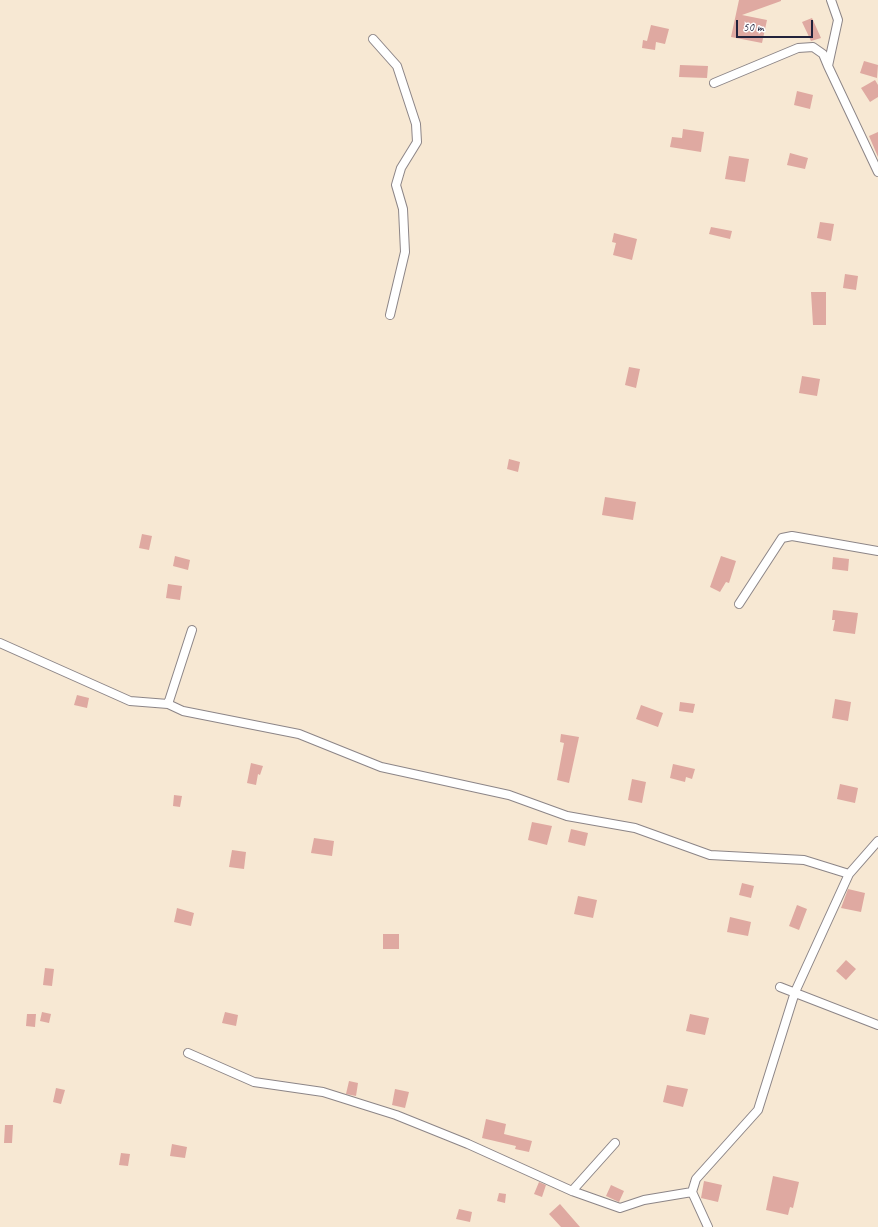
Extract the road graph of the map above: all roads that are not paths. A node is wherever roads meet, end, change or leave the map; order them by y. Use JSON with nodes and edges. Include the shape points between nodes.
{"nodes":[{"id":1,"x":831,"y":0,"type":"edge"},
{"id":2,"x":373,"y":39,"type":"dead end"},
{"id":3,"x":828,"y":66,"type":"junction"},
{"id":4,"x":714,"y":83,"type":"dead end"},
{"id":5,"x":878,"y":172,"type":"edge"},
{"id":6,"x":390,"y":315,"type":"dead end"},
{"id":7,"x":878,"y":551,"type":"edge"},
{"id":8,"x":739,"y":604,"type":"dead end"},
{"id":9,"x":192,"y":630,"type":"dead end"},
{"id":10,"x":0,"y":643,"type":"edge"},
{"id":11,"x":168,"y":704,"type":"junction"},
{"id":12,"x":878,"y":841,"type":"edge"},
{"id":13,"x":849,"y":874,"type":"junction"},
{"id":14,"x":780,"y":987,"type":"dead end"},
{"id":15,"x":795,"y":992,"type":"junction"},
{"id":16,"x":878,"y":1025,"type":"edge"},
{"id":17,"x":188,"y":1053,"type":"dead end"},
{"id":18,"x":615,"y":1143,"type":"dead end"},
{"id":19,"x":572,"y":1191,"type":"junction"},
{"id":20,"x":692,"y":1192,"type":"junction"},
{"id":21,"x":708,"y":1227,"type":"edge"}],
"edges":[{"from":1,"to":3,"type":"street","via":[[838,20]]},
{"from":2,"to":6,"type":"street","via":[[397,66],[416,124],[417,142],[401,168],[396,185],[403,209],[405,252]]},
{"from":3,"to":4,"type":"street","via":[[823,54],[812,47],[798,48]]},
{"from":3,"to":5,"type":"street"},
{"from":7,"to":8,"type":"street","via":[[792,536],[782,538]]},
{"from":9,"to":11,"type":"street"},
{"from":10,"to":11,"type":"street","via":[[130,701]]},
{"from":11,"to":13,"type":"street","via":[[183,711],[299,734],[381,767],[509,795],[567,816],[635,828],[710,855],[804,860]]},
{"from":12,"to":13,"type":"street"},
{"from":13,"to":15,"type":"street"},
{"from":14,"to":15,"type":"street"},
{"from":15,"to":16,"type":"street"},
{"from":15,"to":20,"type":"street","via":[[758,1110],[696,1179]]},
{"from":17,"to":19,"type":"street","via":[[254,1082],[323,1092],[396,1115]]},
{"from":18,"to":19,"type":"street"},
{"from":19,"to":20,"type":"street","via":[[620,1208],[644,1200]]},
{"from":20,"to":21,"type":"street"}]}
